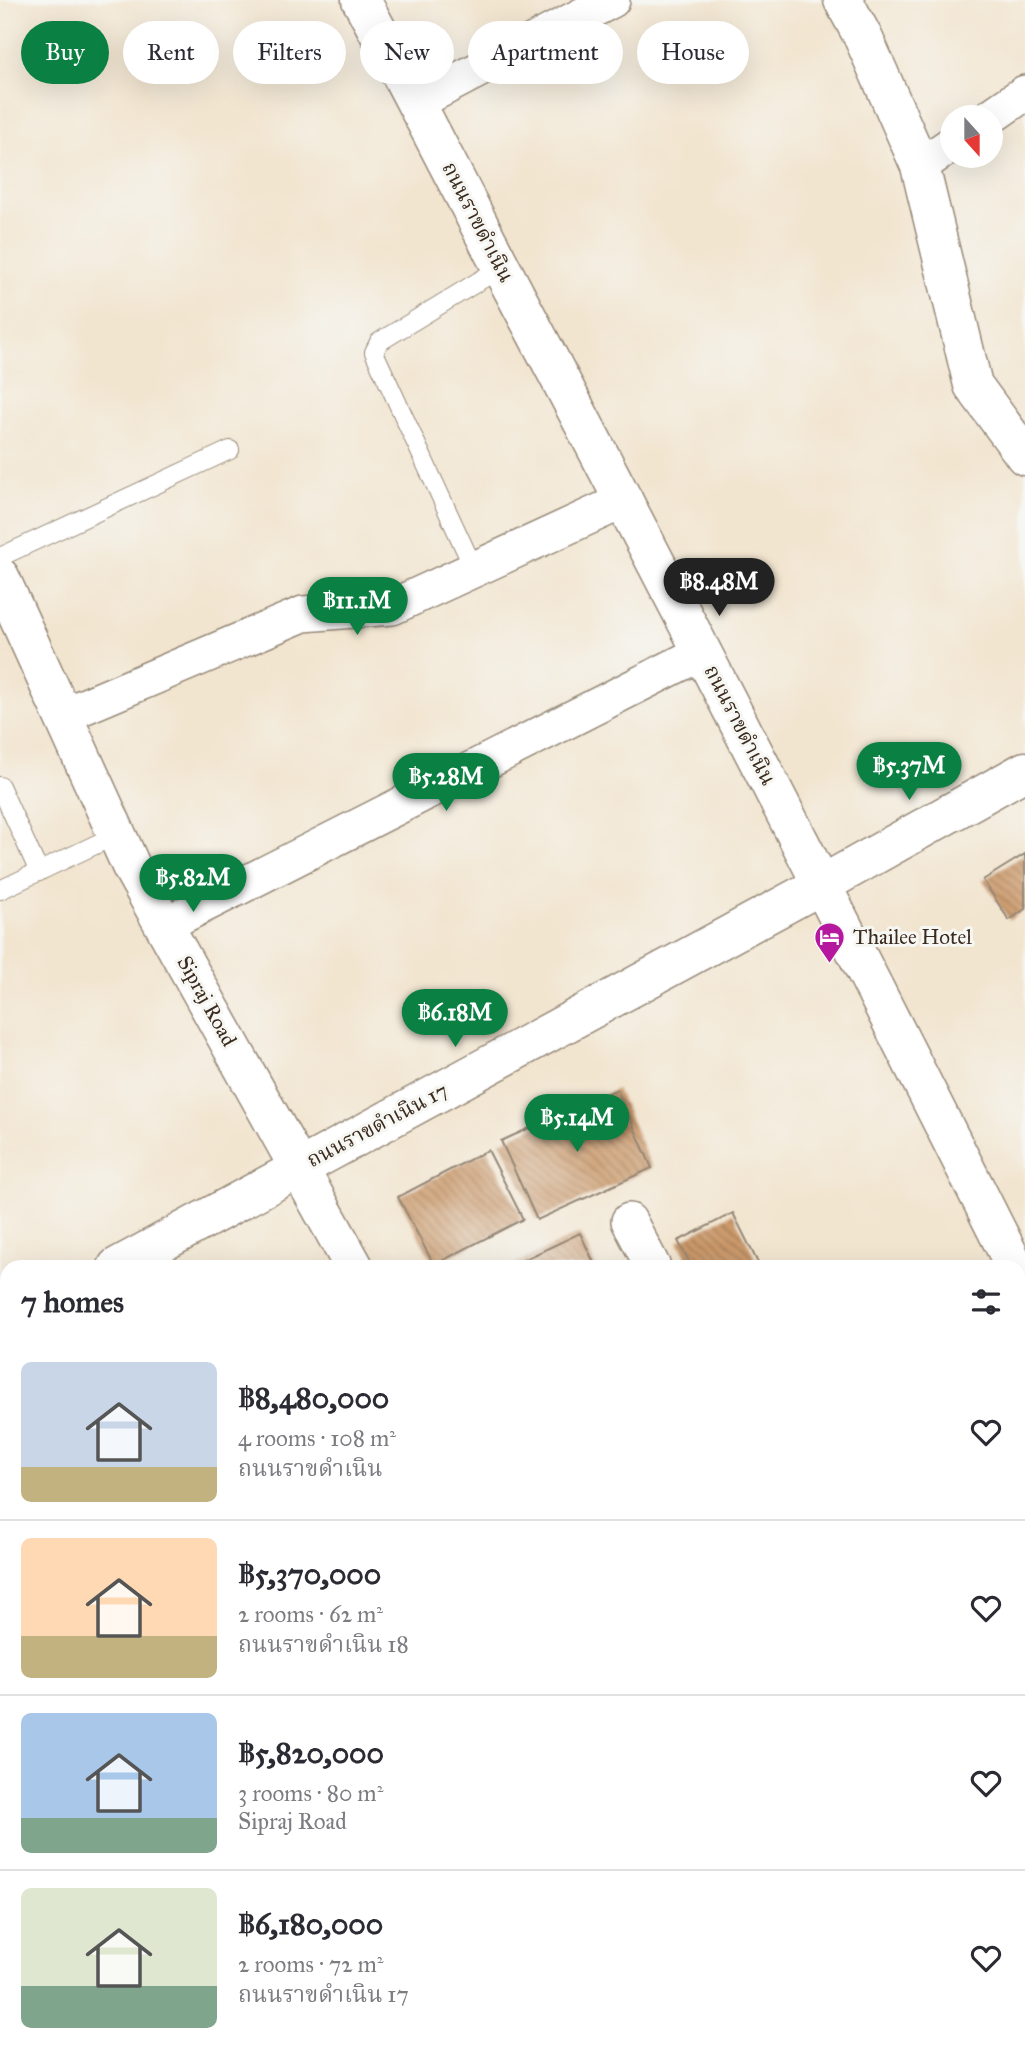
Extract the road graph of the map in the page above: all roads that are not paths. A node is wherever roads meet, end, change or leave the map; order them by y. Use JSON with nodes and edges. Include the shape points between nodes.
{"nodes":[{"id":1,"x":361,"y":0,"type":"edge"},
{"id":2,"x":612,"y":0,"type":"edge"},
{"id":3,"x":843,"y":0,"type":"edge"},
{"id":4,"x":1025,"y":93,"type":"edge"},
{"id":5,"x":417,"y":102,"type":"junction"},
{"id":6,"x":1003,"y":108,"type":"edge"},
{"id":7,"x":940,"y":152,"type":"edge"},
{"id":8,"x":920,"y":166,"type":"junction"},
{"id":9,"x":502,"y":267,"type":"junction"},
{"id":10,"x":230,"y":450,"type":"dead end"},
{"id":11,"x":1025,"y":456,"type":"edge"},
{"id":12,"x":625,"y":500,"type":"junction"},
{"id":13,"x":0,"y":557,"type":"edge"},
{"id":14,"x":474,"y":569,"type":"junction"},
{"id":15,"x":0,"y":577,"type":"edge"},
{"id":16,"x":703,"y":652,"type":"junction"},
{"id":17,"x":64,"y":715,"type":"junction"},
{"id":18,"x":1025,"y":771,"type":"edge"},
{"id":19,"x":0,"y":786,"type":"edge"},
{"id":20,"x":118,"y":834,"type":"junction"},
{"id":21,"x":39,"y":872,"type":"junction"},
{"id":22,"x":823,"y":884,"type":"junction"},
{"id":23,"x":0,"y":890,"type":"edge"},
{"id":24,"x":164,"y":925,"type":"junction"},
{"id":25,"x":299,"y":1167,"type":"junction"},
{"id":26,"x":629,"y":1221,"type":"dead end"},
{"id":27,"x":130,"y":1260,"type":"edge"},
{"id":28,"x":350,"y":1260,"type":"edge"},
{"id":29,"x":649,"y":1260,"type":"edge"},
{"id":30,"x":1014,"y":1260,"type":"edge"}],
"edges":[{"from":1,"to":5,"type":"street","name":"ถนนราขดำเนิน"},
{"from":2,"to":5,"type":"street"},
{"from":3,"to":8,"type":"street"},
{"from":4,"to":6,"type":"street"},
{"from":5,"to":9,"type":"street","name":"ถนนราขดำเนิน"},
{"from":7,"to":8,"type":"street"},
{"from":8,"to":11,"type":"street","via":[[973,385]]},
{"from":9,"to":12,"type":"street","name":"ถนนราขดำเนิน"},
{"from":9,"to":14,"type":"lane","via":[[379,342],[374,352]]},
{"from":10,"to":13,"type":"lane"},
{"from":12,"to":14,"type":"street"},
{"from":12,"to":16,"type":"street","name":"ถนนราขดำเนิน"},
{"from":14,"to":17,"type":"street","via":[[392,607],[303,614]]},
{"from":15,"to":17,"type":"street","name":"Sipraj Road"},
{"from":16,"to":22,"type":"street","name":"ถนนราขดำเนิน"},
{"from":16,"to":24,"type":"street"},
{"from":17,"to":20,"type":"street","name":"Sipraj Road"},
{"from":18,"to":22,"type":"street","name":"ถนนราขดำเนิน 17"},
{"from":19,"to":21,"type":"lane"},
{"from":20,"to":21,"type":"lane"},
{"from":20,"to":24,"type":"street","name":"Sipraj Road"},
{"from":21,"to":23,"type":"lane"},
{"from":22,"to":25,"type":"street","name":"ถนนราขดำเนิน 17"},
{"from":22,"to":30,"type":"street","name":"ถนนราขดำเนิน"},
{"from":24,"to":25,"type":"street","name":"Sipraj Road"},
{"from":25,"to":27,"type":"street","name":"ถนนราขดำเนิน 17"},
{"from":25,"to":28,"type":"street","name":"Sipraj Road"},
{"from":26,"to":29,"type":"street"}]}
